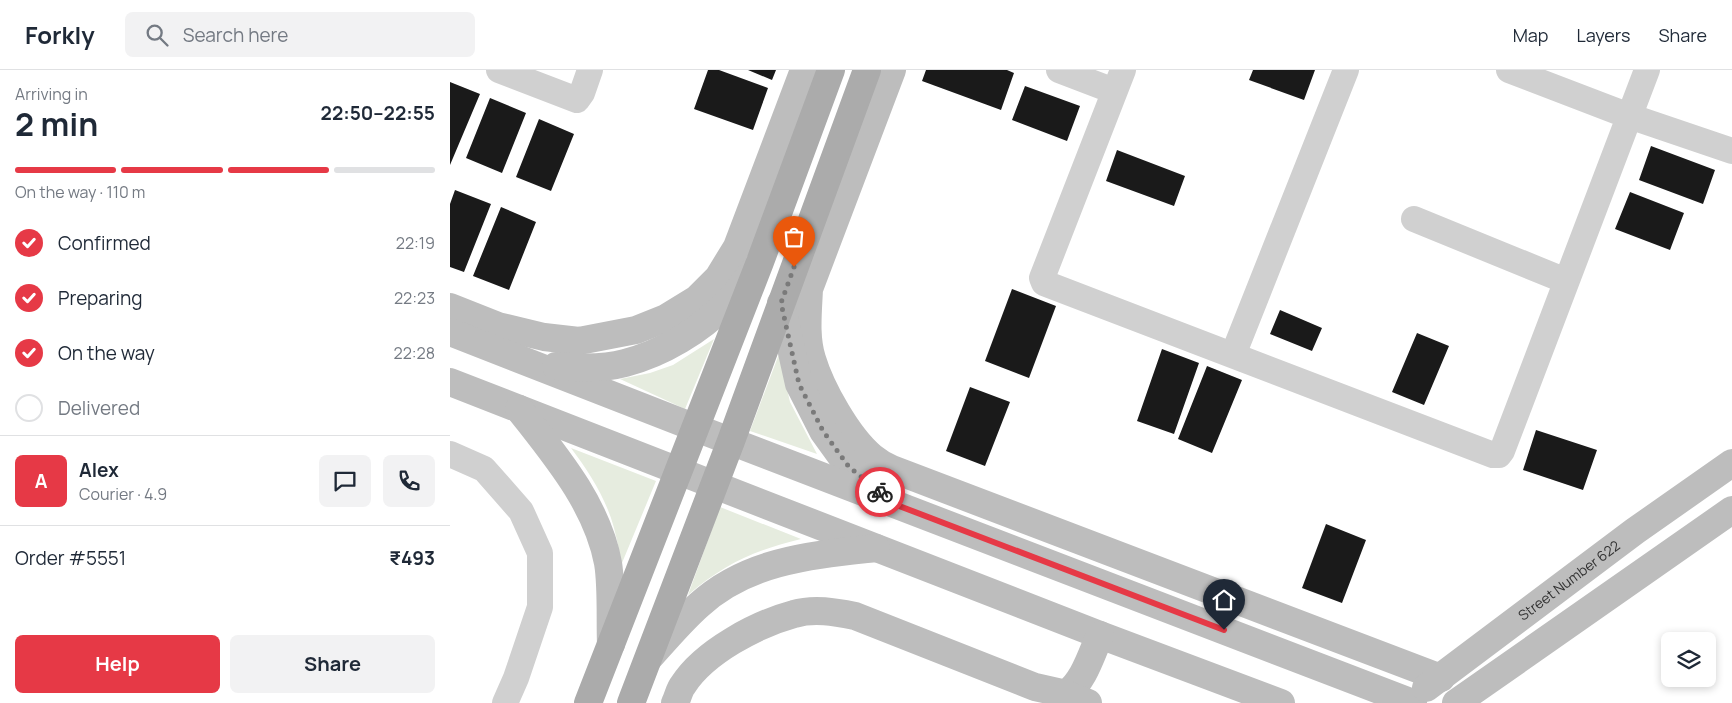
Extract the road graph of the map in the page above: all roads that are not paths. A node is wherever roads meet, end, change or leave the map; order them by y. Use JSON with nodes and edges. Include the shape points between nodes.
{"nodes":[{"id":1,"x":499,"y":70,"type":"edge"},
{"id":2,"x":590,"y":70,"type":"edge"},
{"id":3,"x":804,"y":70,"type":"edge"},
{"id":4,"x":831,"y":70,"type":"edge"},
{"id":5,"x":867,"y":70,"type":"edge"},
{"id":6,"x":892,"y":70,"type":"edge"},
{"id":7,"x":1059,"y":70,"type":"edge"},
{"id":8,"x":1346,"y":70,"type":"edge"},
{"id":9,"x":1509,"y":70,"type":"edge"},
{"id":10,"x":1647,"y":70,"type":"edge"},
{"id":11,"x":1119,"y":80,"type":"edge"},
{"id":12,"x":1630,"y":116,"type":"junction"},
{"id":13,"x":1732,"y":152,"type":"edge"},
{"id":14,"x":1414,"y":219,"type":"dead end"},
{"id":15,"x":760,"y":262,"type":"junction"},
{"id":16,"x":1566,"y":281,"type":"junction"},
{"id":17,"x":781,"y":303,"type":"junction"},
{"id":18,"x":450,"y":307,"type":"edge"},
{"id":19,"x":450,"y":332,"type":"edge"},
{"id":20,"x":1233,"y":355,"type":"junction"},
{"id":21,"x":532,"y":363,"type":"junction"},
{"id":22,"x":450,"y":382,"type":"edge"},
{"id":23,"x":519,"y":409,"type":"junction"},
{"id":24,"x":696,"y":428,"type":"junction"},
{"id":25,"x":731,"y":441,"type":"junction"},
{"id":26,"x":450,"y":454,"type":"edge"},
{"id":27,"x":1732,"y":463,"type":"edge"},
{"id":28,"x":679,"y":472,"type":"junction"},
{"id":29,"x":714,"y":484,"type":"junction"},
{"id":30,"x":894,"y":504,"type":"junction"},
{"id":31,"x":1732,"y":510,"type":"edge"},
{"id":32,"x":880,"y":548,"type":"junction"},
{"id":33,"x":1100,"y":635,"type":"junction"},
{"id":34,"x":611,"y":644,"type":"junction"},
{"id":35,"x":649,"y":658,"type":"junction"},
{"id":36,"x":1441,"y":678,"type":"junction"},
{"id":37,"x":1077,"y":699,"type":"edge"},
{"id":38,"x":1411,"y":702,"type":"edge"},
{"id":39,"x":505,"y":703,"type":"edge"},
{"id":40,"x":588,"y":703,"type":"edge"},
{"id":41,"x":631,"y":703,"type":"edge"},
{"id":42,"x":676,"y":703,"type":"edge"},
{"id":43,"x":1281,"y":703,"type":"edge"},
{"id":44,"x":1456,"y":703,"type":"edge"}],
"edges":[{"from":1,"to":2,"type":"street","via":[[576,100]]},
{"from":3,"to":18,"type":"main road","via":[[737,247],[718,278],[696,299],[666,318],[636,330],[579,341],[498,326]]},
{"from":4,"to":15,"type":"main road"},
{"from":5,"to":17,"type":"main road"},
{"from":6,"to":36,"type":"main road","via":[[809,289],[807,321],[812,358],[834,408],[859,444],[873,458],[892,469]]},
{"from":7,"to":11,"type":"street"},
{"from":8,"to":20,"type":"street"},
{"from":9,"to":12,"type":"street"},
{"from":10,"to":12,"type":"street"},
{"from":11,"to":20,"type":"street","via":[[1042,281]]},
{"from":12,"to":13,"type":"street"},
{"from":12,"to":16,"type":"street"},
{"from":14,"to":16,"type":"street"},
{"from":15,"to":21,"type":"main road","via":[[728,302],[704,324],[669,347],[624,364],[580,368]]},
{"from":15,"to":24,"type":"main road"},
{"from":16,"to":20,"type":"street","via":[[1499,455]]},
{"from":17,"to":25,"type":"main road"},
{"from":17,"to":30,"type":"main road","via":[[799,384],[823,431],[849,467]]},
{"from":19,"to":21,"type":"main road"},
{"from":21,"to":24,"type":"main road"},
{"from":22,"to":23,"type":"main road"},
{"from":23,"to":28,"type":"main road"},
{"from":23,"to":34,"type":"main road","via":[[565,468],[598,531],[608,564]]},
{"from":24,"to":25,"type":"main road"},
{"from":24,"to":28,"type":"main road"},
{"from":25,"to":29,"type":"main road"},
{"from":25,"to":30,"type":"main road"},
{"from":26,"to":39,"type":"street","via":[[484,469],[521,511],[540,553],[540,607]]},
{"from":27,"to":36,"type":"main road","name":"Street Number 622","via":[[1635,531]]},
{"from":28,"to":29,"type":"main road"},
{"from":28,"to":34,"type":"main road"},
{"from":29,"to":32,"type":"main road"},
{"from":29,"to":35,"type":"main road"},
{"from":30,"to":38,"type":"main road"},
{"from":31,"to":44,"type":"main road"},
{"from":32,"to":33,"type":"main road"},
{"from":32,"to":35,"type":"main road","via":[[816,554],[746,574],[700,604]]},
{"from":33,"to":37,"type":"main road","via":[[1075,688]]},
{"from":33,"to":43,"type":"main road"},
{"from":34,"to":40,"type":"main road"},
{"from":35,"to":41,"type":"main road"},
{"from":36,"to":38,"type":"main road","name":"Street Number 622"},
{"from":37,"to":42,"type":"main road","via":[[1035,687],[855,616],[827,610],[795,613],[742,634],[707,658],[682,686]]}]}
